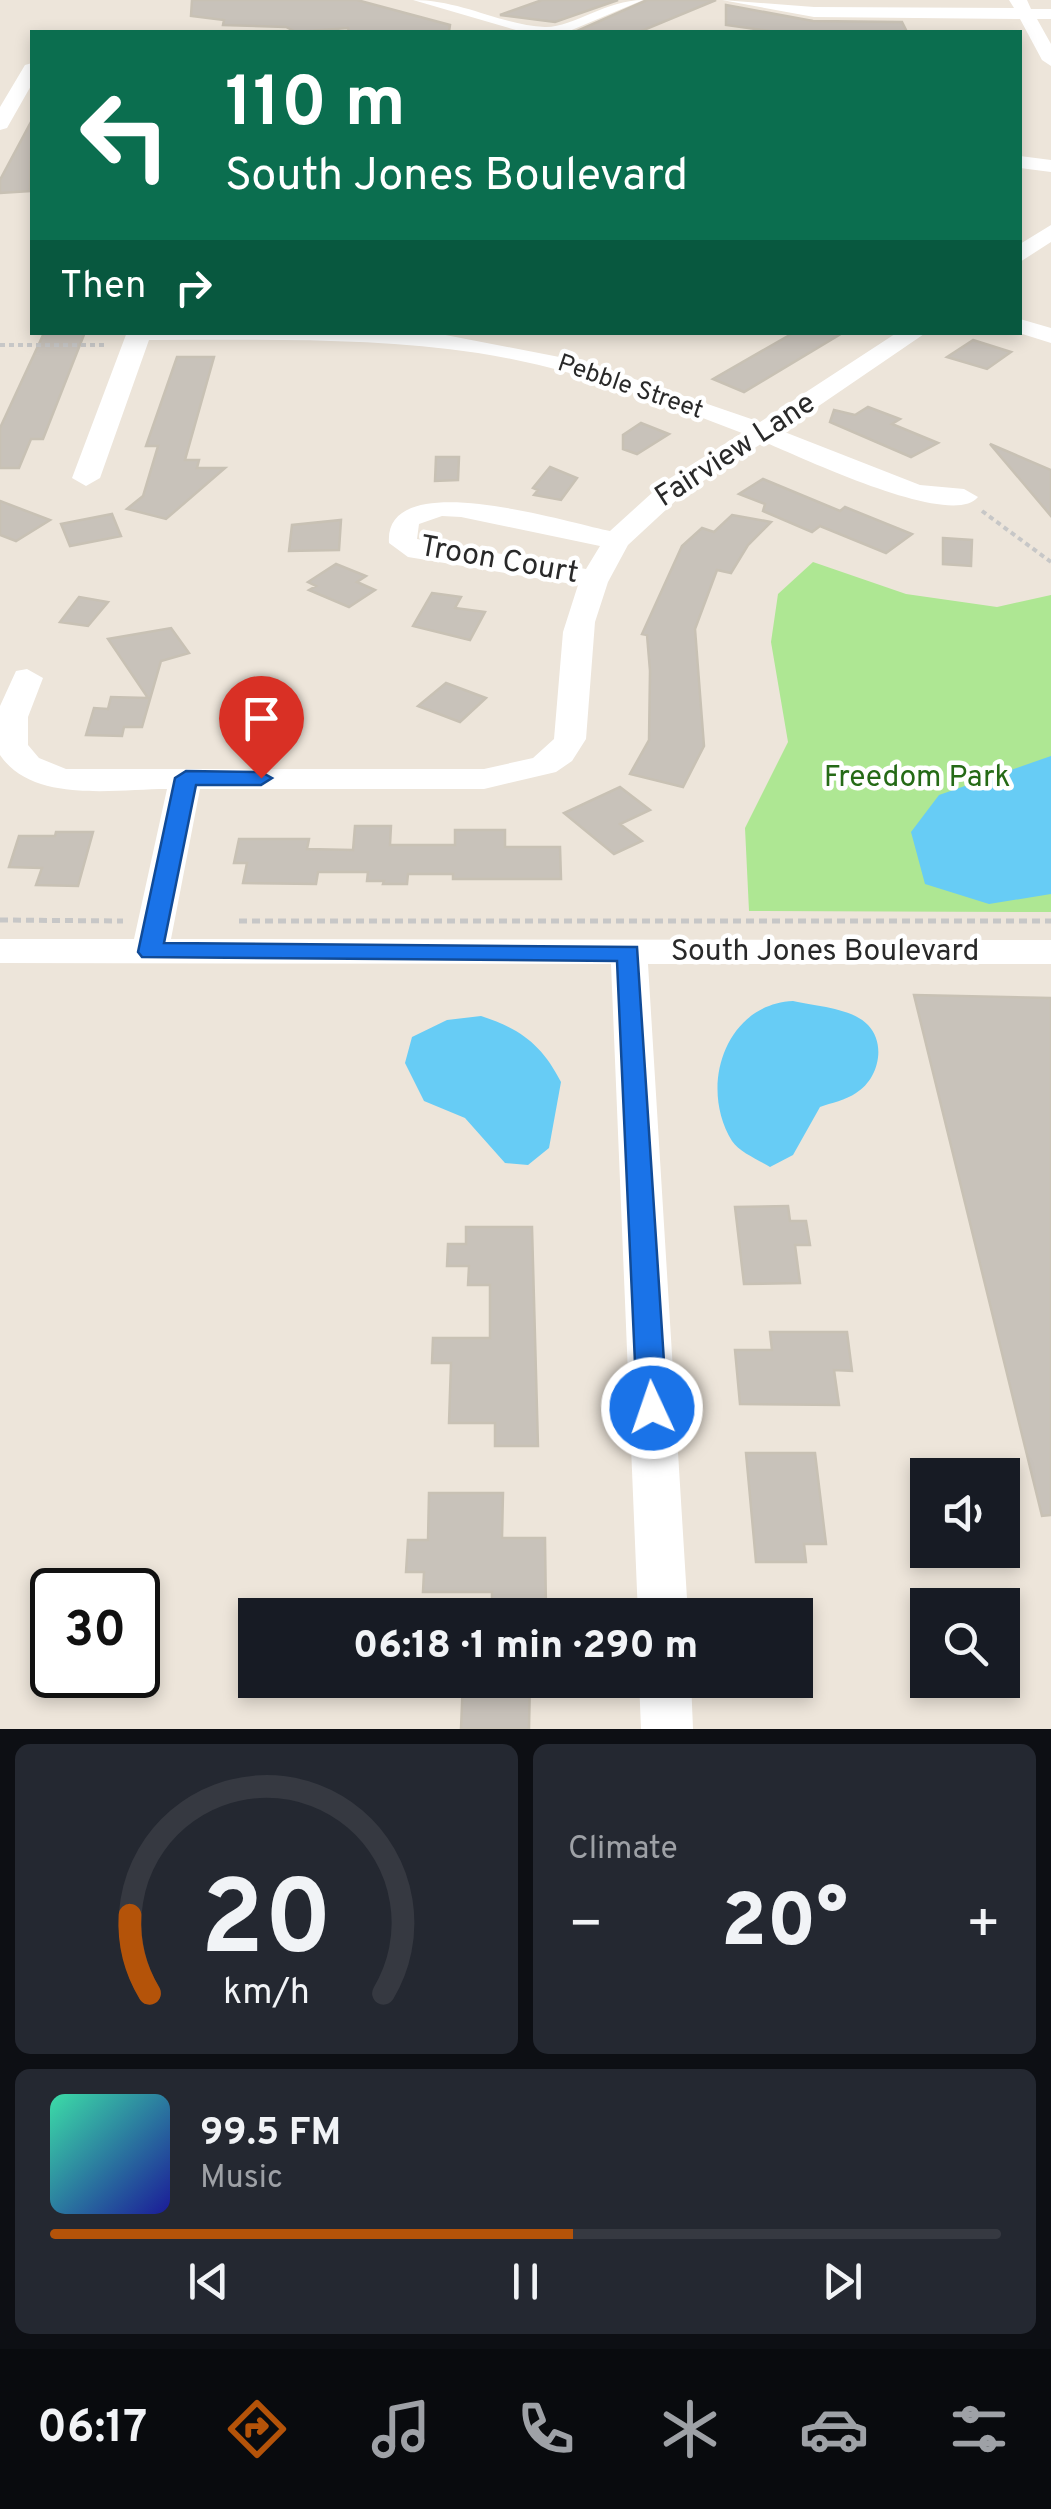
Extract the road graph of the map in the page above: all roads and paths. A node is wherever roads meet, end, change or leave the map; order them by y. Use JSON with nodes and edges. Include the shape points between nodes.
{"nodes":[{"id":1,"x":422,"y":0,"type":"edge"},
{"id":2,"x":634,"y":0,"type":"edge"},
{"id":3,"x":732,"y":0,"type":"edge"},
{"id":4,"x":764,"y":3,"type":"edge"},
{"id":5,"x":1022,"y":7,"type":"edge"},
{"id":6,"x":1051,"y":14,"type":"edge"},
{"id":7,"x":534,"y":30,"type":"edge"},
{"id":8,"x":557,"y":30,"type":"edge"},
{"id":9,"x":1051,"y":60,"type":"edge"},
{"id":10,"x":30,"y":70,"type":"edge"},
{"id":11,"x":10,"y":91,"type":"edge"},
{"id":12,"x":0,"y":124,"type":"edge"},
{"id":13,"x":1022,"y":162,"type":"edge"},
{"id":14,"x":1051,"y":166,"type":"edge"},
{"id":15,"x":1051,"y":232,"type":"edge"},
{"id":16,"x":1022,"y":253,"type":"edge"},
{"id":17,"x":1022,"y":327,"type":"edge"},
{"id":18,"x":283,"y":335,"type":"edge"},
{"id":19,"x":367,"y":335,"type":"edge"},
{"id":20,"x":548,"y":335,"type":"edge"},
{"id":21,"x":910,"y":335,"type":"edge"},
{"id":22,"x":1051,"y":336,"type":"edge"},
{"id":23,"x":138,"y":337,"type":"edge"},
{"id":24,"x":0,"y":344,"type":"edge"},
{"id":25,"x":526,"y":355,"type":"junction"},
{"id":26,"x":759,"y":434,"type":"junction"},
{"id":27,"x":86,"y":478,"type":"dead end"},
{"id":28,"x":964,"y":497,"type":"joint"},
{"id":29,"x":617,"y":541,"type":"junction"},
{"id":30,"x":1051,"y":562,"type":"edge"},
{"id":31,"x":595,"y":579,"type":"junction"},
{"id":32,"x":27,"y":678,"type":"dead end"},
{"id":33,"x":186,"y":778,"type":"junction"},
{"id":34,"x":0,"y":920,"type":"edge"},
{"id":35,"x":220,"y":921,"type":"dead end"},
{"id":36,"x":1051,"y":921,"type":"edge"},
{"id":37,"x":152,"y":936,"type":"junction"},
{"id":38,"x":0,"y":952,"type":"edge"},
{"id":39,"x":1051,"y":952,"type":"edge"},
{"id":40,"x":629,"y":953,"type":"junction"},
{"id":41,"x":662,"y":1598,"type":"edge"},
{"id":42,"x":666,"y":1698,"type":"edge"},
{"id":43,"x":667,"y":1729,"type":"edge"}],
"edges":[{"from":1,"to":7,"type":"street"},
{"from":2,"to":8,"type":"street"},
{"from":3,"to":4,"type":"street"},
{"from":4,"to":5,"type":"street","via":[[843,13]]},
{"from":5,"to":6,"type":"street"},
{"from":5,"to":9,"type":"street"},
{"from":10,"to":11,"type":"street"},
{"from":11,"to":12,"type":"street"},
{"from":13,"to":14,"type":"street"},
{"from":15,"to":16,"type":"street"},
{"from":17,"to":22,"type":"street"},
{"from":18,"to":23,"type":"street","name":"Pebble Street"},
{"from":19,"to":25,"type":"street","name":"Pebble Street"},
{"from":20,"to":25,"type":"street"},
{"from":21,"to":26,"type":"street","name":"Fairview Lane"},
{"from":23,"to":24,"type":"path"},
{"from":23,"to":27,"type":"street"},
{"from":25,"to":26,"type":"street","name":"Pebble Street","via":[[610,378]]},
{"from":26,"to":28,"type":"street","name":"Pebble Street","via":[[916,493]]},
{"from":26,"to":29,"type":"street","name":"Fairview Lane","via":[[671,489]]},
{"from":28,"to":30,"type":"path"},
{"from":29,"to":31,"type":"street","name":"Fairview Lane"},
{"from":29,"to":31,"type":"street","name":"Troon Court","via":[[461,509],[422,512],[402,531],[403,543],[418,552]]},
{"from":31,"to":33,"type":"street","name":"Fairview Lane","via":[[578,639],[577,732],[554,760],[484,779]]},
{"from":32,"to":33,"type":"street","name":"Fairview Lane","via":[[2,742],[20,765],[64,778]]},
{"from":33,"to":37,"type":"street"},
{"from":34,"to":37,"type":"path"},
{"from":35,"to":36,"type":"path"},
{"from":37,"to":38,"type":"street","name":"South Jones Boulevard"},
{"from":37,"to":40,"type":"street","name":"South Jones Boulevard"},
{"from":39,"to":40,"type":"street","name":"South Jones Boulevard"},
{"from":40,"to":41,"type":"street"},
{"from":42,"to":43,"type":"street"}]}
